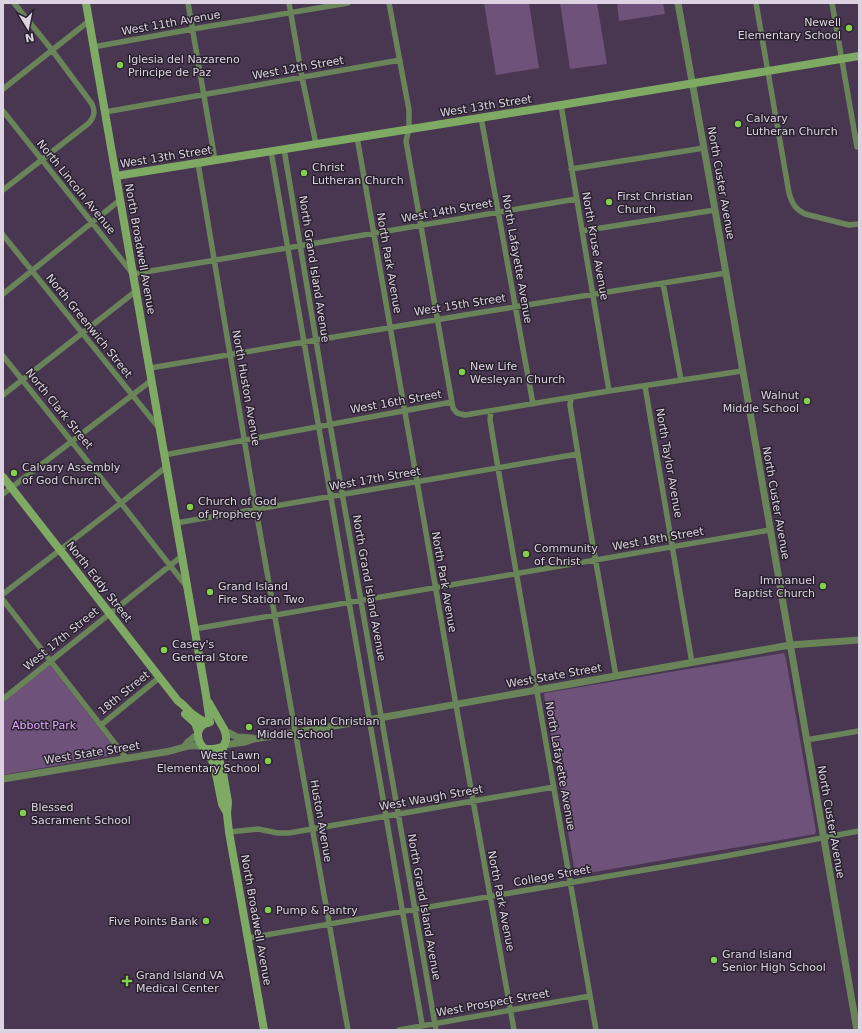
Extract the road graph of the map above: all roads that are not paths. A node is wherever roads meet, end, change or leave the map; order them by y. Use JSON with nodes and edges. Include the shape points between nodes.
{"nodes":[{"id":1,"x":14,"y":3,"type":"edge"},
{"id":2,"x":86,"y":3,"type":"edge"},
{"id":3,"x":188,"y":3,"type":"edge"},
{"id":4,"x":289,"y":3,"type":"edge"},
{"id":5,"x":348,"y":3,"type":"edge"},
{"id":6,"x":389,"y":3,"type":"edge"},
{"id":7,"x":678,"y":3,"type":"edge"},
{"id":8,"x":756,"y":3,"type":"edge"},
{"id":9,"x":832,"y":3,"type":"edge"},
{"id":10,"x":291,"y":13,"type":"junction"},
{"id":11,"x":89,"y":21,"type":"junction"},
{"id":12,"x":193,"y":29,"type":"junction"},
{"id":13,"x":94,"y":47,"type":"junction"},
{"id":14,"x":52,"y":50,"type":"junction"},
{"id":15,"x":859,"y":56,"type":"edge"},
{"id":16,"x":842,"y":59,"type":"junction"},
{"id":17,"x":400,"y":60,"type":"junction"},
{"id":18,"x":768,"y":71,"type":"junction"},
{"id":19,"x":302,"y":77,"type":"junction"},
{"id":20,"x":692,"y":83,"type":"junction"},
{"id":21,"x":3,"y":89,"type":"edge"},
{"id":22,"x":204,"y":94,"type":"junction"},
{"id":23,"x":560,"y":105,"type":"junction"},
{"id":24,"x":3,"y":112,"type":"edge"},
{"id":25,"x":105,"y":112,"type":"junction"},
{"id":26,"x":482,"y":117,"type":"junction"},
{"id":27,"x":409,"y":129,"type":"junction"},
{"id":28,"x":357,"y":137,"type":"junction"},
{"id":29,"x":316,"y":144,"type":"junction"},
{"id":30,"x":856,"y":147,"type":"dead end"},
{"id":31,"x":704,"y":148,"type":"junction"},
{"id":32,"x":284,"y":149,"type":"junction"},
{"id":33,"x":271,"y":151,"type":"junction"},
{"id":34,"x":41,"y":159,"type":"junction"},
{"id":35,"x":215,"y":160,"type":"junction"},
{"id":36,"x":198,"y":163,"type":"junction"},
{"id":37,"x":571,"y":169,"type":"junction"},
{"id":38,"x":116,"y":176,"type":"junction"},
{"id":39,"x":3,"y":190,"type":"edge"},
{"id":40,"x":576,"y":199,"type":"junction"},
{"id":41,"x":120,"y":200,"type":"junction"},
{"id":42,"x":715,"y":210,"type":"junction"},
{"id":43,"x":498,"y":212,"type":"junction"},
{"id":44,"x":92,"y":222,"type":"junction"},
{"id":45,"x":859,"y":224,"type":"edge"},
{"id":46,"x":421,"y":225,"type":"junction"},
{"id":47,"x":582,"y":231,"type":"junction"},
{"id":48,"x":374,"y":233,"type":"junction"},
{"id":49,"x":3,"y":235,"type":"edge"},
{"id":50,"x":300,"y":246,"type":"junction"},
{"id":51,"x":288,"y":248,"type":"junction"},
{"id":52,"x":214,"y":261,"type":"junction"},
{"id":53,"x":32,"y":270,"type":"junction"},
{"id":54,"x":726,"y":273,"type":"junction"},
{"id":55,"x":133,"y":274,"type":"junction"},
{"id":56,"x":663,"y":283,"type":"junction"},
{"id":57,"x":136,"y":291,"type":"junction"},
{"id":58,"x":3,"y":294,"type":"edge"},
{"id":59,"x":593,"y":294,"type":"junction"},
{"id":60,"x":515,"y":306,"type":"junction"},
{"id":61,"x":437,"y":319,"type":"junction"},
{"id":62,"x":390,"y":327,"type":"junction"},
{"id":63,"x":82,"y":333,"type":"junction"},
{"id":64,"x":315,"y":340,"type":"junction"},
{"id":65,"x":304,"y":342,"type":"junction"},
{"id":66,"x":230,"y":354,"type":"junction"},
{"id":67,"x":3,"y":356,"type":"edge"},
{"id":68,"x":150,"y":368,"type":"junction"},
{"id":69,"x":742,"y":371,"type":"junction"},
{"id":70,"x":22,"y":380,"type":"junction"},
{"id":71,"x":152,"y":380,"type":"junction"},
{"id":72,"x":681,"y":380,"type":"junction"},
{"id":73,"x":645,"y":386,"type":"junction"},
{"id":74,"x":609,"y":391,"type":"junction"},
{"id":75,"x":3,"y":395,"type":"edge"},
{"id":76,"x":132,"y":395,"type":"junction"},
{"id":77,"x":571,"y":398,"type":"junction"},
{"id":78,"x":452,"y":402,"type":"junction"},
{"id":79,"x":532,"y":404,"type":"junction"},
{"id":80,"x":405,"y":411,"type":"junction"},
{"id":81,"x":491,"y":411,"type":"junction"},
{"id":82,"x":330,"y":424,"type":"junction"},
{"id":83,"x":318,"y":426,"type":"junction"},
{"id":84,"x":160,"y":430,"type":"junction"},
{"id":85,"x":244,"y":440,"type":"junction"},
{"id":86,"x":72,"y":442,"type":"junction"},
{"id":87,"x":578,"y":454,"type":"junction"},
{"id":88,"x":164,"y":455,"type":"junction"},
{"id":89,"x":166,"y":467,"type":"junction"},
{"id":90,"x":498,"y":468,"type":"junction"},
{"id":91,"x":3,"y":477,"type":"edge"},
{"id":92,"x":417,"y":482,"type":"junction"},
{"id":93,"x":11,"y":488,"type":"junction"},
{"id":94,"x":3,"y":494,"type":"edge"},
{"id":95,"x":342,"y":495,"type":"junction"},
{"id":96,"x":331,"y":497,"type":"junction"},
{"id":97,"x":121,"y":503,"type":"junction"},
{"id":98,"x":256,"y":510,"type":"junction"},
{"id":99,"x":176,"y":523,"type":"junction"},
{"id":100,"x":770,"y":530,"type":"junction"},
{"id":101,"x":673,"y":547,"type":"junction"},
{"id":102,"x":60,"y":550,"type":"junction"},
{"id":103,"x":182,"y":556,"type":"junction"},
{"id":104,"x":595,"y":560,"type":"junction"},
{"id":105,"x":170,"y":566,"type":"junction"},
{"id":106,"x":516,"y":574,"type":"junction"},
{"id":107,"x":435,"y":588,"type":"junction"},
{"id":108,"x":188,"y":589,"type":"junction"},
{"id":109,"x":3,"y":594,"type":"edge"},
{"id":110,"x":3,"y":600,"type":"edge"},
{"id":111,"x":361,"y":601,"type":"junction"},
{"id":112,"x":349,"y":603,"type":"junction"},
{"id":113,"x":110,"y":613,"type":"junction"},
{"id":114,"x":275,"y":616,"type":"junction"},
{"id":115,"x":194,"y":629,"type":"junction"},
{"id":116,"x":859,"y":640,"type":"edge"},
{"id":117,"x":790,"y":645,"type":"junction"},
{"id":118,"x":50,"y":661,"type":"junction"},
{"id":119,"x":692,"y":663,"type":"junction"},
{"id":120,"x":616,"y":676,"type":"junction"},
{"id":121,"x":160,"y":677,"type":"junction"},
{"id":122,"x":537,"y":690,"type":"junction"},
{"id":123,"x":206,"y":695,"type":"junction"},
{"id":124,"x":3,"y":699,"type":"edge"},
{"id":125,"x":178,"y":701,"type":"junction"},
{"id":126,"x":456,"y":705,"type":"junction"},
{"id":127,"x":381,"y":718,"type":"junction"},
{"id":128,"x":369,"y":720,"type":"junction"},
{"id":129,"x":207,"y":723,"type":"junction"},
{"id":130,"x":101,"y":725,"type":"junction"},
{"id":131,"x":223,"y":729,"type":"junction"},
{"id":132,"x":859,"y":731,"type":"edge"},
{"id":133,"x":198,"y":732,"type":"junction"},
{"id":134,"x":295,"y":732,"type":"junction"},
{"id":135,"x":254,"y":739,"type":"junction"},
{"id":136,"x":806,"y":740,"type":"junction"},
{"id":137,"x":224,"y":746,"type":"junction"},
{"id":138,"x":184,"y":747,"type":"junction"},
{"id":139,"x":204,"y":748,"type":"junction"},
{"id":140,"x":127,"y":759,"type":"junction"},
{"id":141,"x":3,"y":779,"type":"edge"},
{"id":142,"x":554,"y":786,"type":"junction"},
{"id":143,"x":473,"y":801,"type":"junction"},
{"id":144,"x":227,"y":814,"type":"junction"},
{"id":145,"x":398,"y":814,"type":"junction"},
{"id":146,"x":385,"y":816,"type":"junction"},
{"id":147,"x":312,"y":829,"type":"junction"},
{"id":148,"x":859,"y":831,"type":"edge"},
{"id":149,"x":229,"y":832,"type":"junction"},
{"id":150,"x":823,"y":838,"type":"junction"},
{"id":151,"x":570,"y":882,"type":"junction"},
{"id":152,"x":490,"y":896,"type":"junction"},
{"id":153,"x":414,"y":909,"type":"junction"},
{"id":154,"x":403,"y":911,"type":"junction"},
{"id":155,"x":329,"y":924,"type":"junction"},
{"id":156,"x":248,"y":938,"type":"junction"},
{"id":157,"x":590,"y":996,"type":"junction"},
{"id":158,"x":511,"y":1010,"type":"junction"},
{"id":159,"x":435,"y":1027,"type":"edge"},
{"id":160,"x":423,"y":1028,"type":"edge"},
{"id":161,"x":264,"y":1030,"type":"edge"},
{"id":162,"x":348,"y":1030,"type":"edge"},
{"id":163,"x":399,"y":1030,"type":"edge"},
{"id":164,"x":514,"y":1030,"type":"edge"},
{"id":165,"x":596,"y":1030,"type":"edge"},
{"id":166,"x":857,"y":1030,"type":"edge"}],
"edges":[{"from":1,"to":14,"type":"street"},
{"from":2,"to":11,"type":"main road","name":"North Broadwell Avenue"},
{"from":3,"to":12,"type":"street"},
{"from":4,"to":10,"type":"street"},
{"from":5,"to":10,"type":"street","name":"West 11th Avenue"},
{"from":6,"to":17,"type":"street"},
{"from":7,"to":20,"type":"street","name":"North Custer Avenue"},
{"from":8,"to":18,"type":"street"},
{"from":9,"to":16,"type":"street"},
{"from":10,"to":12,"type":"street","name":"West 11th Avenue"},
{"from":10,"to":19,"type":"street"},
{"from":11,"to":13,"type":"main road","name":"North Broadwell Avenue"},
{"from":11,"to":14,"type":"street"},
{"from":12,"to":13,"type":"street","name":"West 11th Avenue"},
{"from":12,"to":22,"type":"street"},
{"from":13,"to":25,"type":"main road","name":"North Broadwell Avenue"},
{"from":14,"to":21,"type":"street"},
{"from":14,"to":34,"type":"street","via":[[92,104],[94,115],[89,123]]},
{"from":15,"to":16,"type":"main road","name":"West 13th Street"},
{"from":16,"to":18,"type":"main road","name":"West 13th Street"},
{"from":16,"to":30,"type":"street"},
{"from":17,"to":19,"type":"street","name":"West 12th Street"},
{"from":17,"to":27,"type":"street","via":[[409,110]]},
{"from":18,"to":20,"type":"main road","name":"West 13th Street"},
{"from":18,"to":45,"type":"street","via":[[792,202],[798,211],[805,214],[849,226]]},
{"from":19,"to":22,"type":"street","name":"West 12th Street"},
{"from":19,"to":29,"type":"street"},
{"from":20,"to":23,"type":"main road","name":"West 13th Street"},
{"from":20,"to":31,"type":"street","name":"North Custer Avenue"},
{"from":22,"to":25,"type":"street","name":"West 12th Street"},
{"from":22,"to":35,"type":"street"},
{"from":23,"to":26,"type":"main road","name":"West 13th Street"},
{"from":23,"to":37,"type":"street","name":"North Kruse Avenue"},
{"from":24,"to":34,"type":"street","name":"North Lincoln Avenue"},
{"from":25,"to":38,"type":"main road","name":"North Broadwell Avenue"},
{"from":26,"to":27,"type":"main road","name":"West 13th Street"},
{"from":26,"to":43,"type":"street","name":"North Lafayette Avenue"},
{"from":27,"to":28,"type":"main road","name":"West 13th Street"},
{"from":27,"to":46,"type":"street","via":[[406,141]]},
{"from":28,"to":29,"type":"main road","name":"West 13th Street"},
{"from":28,"to":48,"type":"street","name":"North Park Avenue"},
{"from":29,"to":32,"type":"main road","name":"West 13th Street"},
{"from":31,"to":37,"type":"street"},
{"from":31,"to":42,"type":"street","name":"North Custer Avenue"},
{"from":32,"to":33,"type":"main road","name":"West 13th Street"},
{"from":32,"to":50,"type":"street","name":"North Grand Island Avenue"},
{"from":33,"to":35,"type":"main road","name":"West 13th Street"},
{"from":33,"to":51,"type":"street","name":"North Grand Island Avenue"},
{"from":34,"to":39,"type":"street"},
{"from":34,"to":44,"type":"street","name":"North Lincoln Avenue"},
{"from":35,"to":36,"type":"main road","name":"West 13th Street"},
{"from":36,"to":38,"type":"main road","name":"West 13th Street"},
{"from":36,"to":52,"type":"street","name":"North Huston Avenue"},
{"from":37,"to":40,"type":"street","name":"North Kruse Avenue"},
{"from":38,"to":41,"type":"main road","name":"North Broadwell Avenue"},
{"from":40,"to":43,"type":"street","name":"West 14th Street"},
{"from":40,"to":47,"type":"street","name":"North Kruse Avenue"},
{"from":41,"to":44,"type":"street"},
{"from":41,"to":55,"type":"main road","name":"North Broadwell Avenue"},
{"from":42,"to":47,"type":"street"},
{"from":42,"to":54,"type":"street","name":"North Custer Avenue"},
{"from":43,"to":46,"type":"street","name":"West 14th Street"},
{"from":43,"to":60,"type":"street","name":"North Lafayette Avenue"},
{"from":44,"to":53,"type":"street"},
{"from":44,"to":55,"type":"street","name":"North Lincoln Avenue"},
{"from":46,"to":48,"type":"street","name":"West 14th Street"},
{"from":46,"to":61,"type":"street"},
{"from":47,"to":59,"type":"street","name":"North Kruse Avenue"},
{"from":48,"to":50,"type":"street","name":"West 14th Street"},
{"from":48,"to":62,"type":"street","name":"North Park Avenue"},
{"from":49,"to":53,"type":"street","name":"North Greenwich Street"},
{"from":50,"to":51,"type":"street","name":"West 14th Street"},
{"from":50,"to":64,"type":"street","name":"North Grand Island Avenue"},
{"from":51,"to":52,"type":"street","name":"West 14th Street"},
{"from":51,"to":65,"type":"street","name":"North Grand Island Avenue"},
{"from":52,"to":55,"type":"street","name":"West 14th Street"},
{"from":52,"to":66,"type":"street","name":"North Huston Avenue"},
{"from":53,"to":58,"type":"street"},
{"from":53,"to":63,"type":"street","name":"North Greenwich Street"},
{"from":54,"to":56,"type":"street","name":"West 15th Street"},
{"from":54,"to":69,"type":"street","name":"North Custer Avenue"},
{"from":55,"to":57,"type":"main road","name":"North Broadwell Avenue"},
{"from":56,"to":59,"type":"street","name":"West 15th Street"},
{"from":56,"to":72,"type":"street"},
{"from":57,"to":63,"type":"street"},
{"from":57,"to":68,"type":"main road","name":"North Broadwell Avenue"},
{"from":59,"to":60,"type":"street","name":"West 15th Street"},
{"from":59,"to":74,"type":"street","name":"North Kruse Avenue"},
{"from":60,"to":61,"type":"street","name":"West 15th Street"},
{"from":60,"to":79,"type":"street","name":"North Lafayette Avenue"},
{"from":61,"to":62,"type":"street","name":"West 15th Street"},
{"from":61,"to":78,"type":"street"},
{"from":62,"to":64,"type":"street","name":"West 15th Street"},
{"from":62,"to":80,"type":"street","name":"North Park Avenue"},
{"from":63,"to":70,"type":"street"},
{"from":63,"to":76,"type":"street","name":"North Greenwich Street"},
{"from":64,"to":65,"type":"street","name":"West 15th Street"},
{"from":64,"to":82,"type":"street","name":"North Grand Island Avenue"},
{"from":65,"to":66,"type":"street","name":"West 15th Street"},
{"from":65,"to":83,"type":"street","name":"North Grand Island Avenue"},
{"from":66,"to":68,"type":"street","name":"West 15th Street"},
{"from":66,"to":85,"type":"street","name":"North Huston Avenue"},
{"from":67,"to":70,"type":"street","name":"North Clark Street"},
{"from":68,"to":71,"type":"main road","name":"North Broadwell Avenue"},
{"from":69,"to":72,"type":"street","name":"West 16th Street"},
{"from":69,"to":100,"type":"street","name":"North Custer Avenue"},
{"from":70,"to":75,"type":"street"},
{"from":70,"to":86,"type":"street","name":"North Clark Street"},
{"from":71,"to":76,"type":"street"},
{"from":71,"to":84,"type":"main road","name":"North Broadwell Avenue"},
{"from":72,"to":73,"type":"street","name":"West 16th Street"},
{"from":73,"to":74,"type":"street","name":"West 16th Street"},
{"from":73,"to":101,"type":"street","name":"North Taylor Avenue"},
{"from":74,"to":77,"type":"street","name":"West 16th Street"},
{"from":76,"to":84,"type":"street","name":"North Greenwich Street"},
{"from":76,"to":86,"type":"street"},
{"from":77,"to":79,"type":"street","name":"West 16th Street"},
{"from":77,"to":87,"type":"street"},
{"from":78,"to":80,"type":"street","name":"West 16th Street"},
{"from":78,"to":81,"type":"street","name":"West 16th Street","via":[[452,408],[465,416]]},
{"from":79,"to":81,"type":"street","name":"West 16th Street"},
{"from":80,"to":82,"type":"street","name":"West 16th Street"},
{"from":80,"to":92,"type":"street","name":"North Park Avenue"},
{"from":81,"to":90,"type":"street","name":"North Lafayette Avenue","via":[[490,420]]},
{"from":82,"to":83,"type":"street","name":"West 16th Street"},
{"from":82,"to":95,"type":"street","name":"North Grand Island Avenue"},
{"from":83,"to":85,"type":"street","name":"West 16th Street"},
{"from":83,"to":96,"type":"street","name":"North Grand Island Avenue"},
{"from":84,"to":88,"type":"main road","name":"North Broadwell Avenue"},
{"from":85,"to":88,"type":"street","name":"West 16th Street"},
{"from":85,"to":98,"type":"street","name":"North Huston Avenue"},
{"from":86,"to":93,"type":"street"},
{"from":86,"to":97,"type":"street","name":"North Clark Street"},
{"from":87,"to":90,"type":"street","name":"West 17th Street"},
{"from":87,"to":104,"type":"street"},
{"from":88,"to":89,"type":"main road","name":"North Broadwell Avenue"},
{"from":89,"to":97,"type":"street"},
{"from":89,"to":99,"type":"main road","name":"North Broadwell Avenue"},
{"from":90,"to":92,"type":"street","name":"West 17th Street"},
{"from":90,"to":106,"type":"street","name":"North Lafayette Avenue"},
{"from":91,"to":93,"type":"main road","name":"North Eddy Street"},
{"from":92,"to":95,"type":"street","name":"West 17th Street"},
{"from":92,"to":107,"type":"street","name":"North Park Avenue"},
{"from":93,"to":94,"type":"street"},
{"from":93,"to":102,"type":"main road","name":"North Eddy Street"},
{"from":95,"to":96,"type":"street","name":"West 17th Street"},
{"from":95,"to":111,"type":"street","name":"North Grand Island Avenue"},
{"from":96,"to":98,"type":"street","name":"West 17th Street"},
{"from":96,"to":112,"type":"street","name":"North Grand Island Avenue"},
{"from":97,"to":102,"type":"street"},
{"from":97,"to":105,"type":"street","name":"North Clark Street"},
{"from":98,"to":99,"type":"street","name":"West 17th Street"},
{"from":98,"to":114,"type":"street","name":"North Huston Avenue"},
{"from":99,"to":103,"type":"main road","name":"North Broadwell Avenue"},
{"from":100,"to":101,"type":"street","name":"West 18th Street"},
{"from":100,"to":117,"type":"street","name":"North Custer Avenue"},
{"from":101,"to":104,"type":"street","name":"West 18th Street"},
{"from":101,"to":119,"type":"street","name":"North Taylor Avenue"},
{"from":102,"to":109,"type":"street"},
{"from":102,"to":113,"type":"main road","name":"North Eddy Street"},
{"from":103,"to":105,"type":"street"},
{"from":103,"to":108,"type":"main road","name":"North Broadwell Avenue"},
{"from":104,"to":106,"type":"street","name":"West 18th Street"},
{"from":104,"to":120,"type":"street"},
{"from":105,"to":108,"type":"street","name":"North Clark Street"},
{"from":105,"to":113,"type":"street","name":"West 17th Street"},
{"from":106,"to":107,"type":"street","name":"West 18th Street"},
{"from":106,"to":122,"type":"street","name":"North Lafayette Avenue"},
{"from":107,"to":111,"type":"street","name":"West 18th Street"},
{"from":107,"to":126,"type":"street","name":"North Park Avenue"},
{"from":108,"to":115,"type":"main road","name":"North Broadwell Avenue"},
{"from":110,"to":118,"type":"street"},
{"from":111,"to":112,"type":"street","name":"West 18th Street"},
{"from":111,"to":127,"type":"street","name":"North Grand Island Avenue"},
{"from":112,"to":114,"type":"street","name":"West 18th Street"},
{"from":112,"to":128,"type":"street","name":"North Grand Island Avenue"},
{"from":113,"to":118,"type":"street","name":"West 17th Street"},
{"from":113,"to":121,"type":"main road","name":"North Eddy Street"},
{"from":114,"to":115,"type":"street","name":"West 18th Street"},
{"from":114,"to":134,"type":"street","name":"Huston Avenue"},
{"from":115,"to":123,"type":"main road","name":"North Broadwell Avenue"},
{"from":116,"to":117,"type":"street","name":"West State Street"},
{"from":117,"to":119,"type":"street","name":"West State Street"},
{"from":117,"to":136,"type":"street","name":"North Custer Avenue"},
{"from":118,"to":124,"type":"street","name":"West 17th Street"},
{"from":118,"to":130,"type":"street"},
{"from":119,"to":120,"type":"street","name":"West State Street"},
{"from":120,"to":122,"type":"street","name":"West State Street"},
{"from":121,"to":125,"type":"main road","name":"North Eddy Street"},
{"from":121,"to":130,"type":"street","name":"18th Street"},
{"from":122,"to":126,"type":"street","name":"West State Street"},
{"from":122,"to":142,"type":"street","name":"North Lafayette Avenue"},
{"from":123,"to":129,"type":"main road","name":"North Broadwell Avenue","via":[[209,716]]},
{"from":123,"to":131,"type":"main road","name":"North Broadwell Avenue"},
{"from":125,"to":129,"type":"main road","name":"North Eddy Street"},
{"from":125,"to":133,"type":"main road","name":"North Eddy Street","via":[[180,709],[195,723]]},
{"from":126,"to":127,"type":"street","name":"West State Street"},
{"from":126,"to":143,"type":"street","name":"North Park Avenue"},
{"from":127,"to":128,"type":"street","name":"West State Street"},
{"from":127,"to":145,"type":"street","name":"North Grand Island Avenue"},
{"from":128,"to":134,"type":"street","name":"West State Street"},
{"from":128,"to":146,"type":"street","name":"North Grand Island Avenue"},
{"from":129,"to":131,"type":"main road","via":[[216,723]]},
{"from":129,"to":133,"type":"main road"},
{"from":130,"to":140,"type":"street"},
{"from":131,"to":135,"type":"street","name":"West State Street","via":[[236,737]]},
{"from":131,"to":137,"type":"main road","via":[[226,740]]},
{"from":132,"to":136,"type":"street"},
{"from":133,"to":138,"type":"street","name":"West State Street"},
{"from":133,"to":139,"type":"main road"},
{"from":134,"to":135,"type":"street","name":"West State Street"},
{"from":134,"to":147,"type":"street","name":"Huston Avenue"},
{"from":135,"to":137,"type":"street","name":"West State Street"},
{"from":136,"to":150,"type":"street","name":"North Custer Avenue"},
{"from":137,"to":139,"type":"main road"},
{"from":137,"to":144,"type":"main road","name":"North Broadwell Avenue","via":[[219,759],[228,802]]},
{"from":138,"to":139,"type":"street","name":"West State Street","via":[[195,745]]},
{"from":138,"to":140,"type":"street","name":"West State Street"},
{"from":139,"to":144,"type":"main road","name":"North Broadwell Avenue","via":[[214,764],[222,804]]},
{"from":140,"to":141,"type":"street","name":"West State Street"},
{"from":142,"to":143,"type":"street","name":"West Waugh Street"},
{"from":142,"to":151,"type":"street","name":"North Lafayette Avenue"},
{"from":143,"to":145,"type":"street","name":"West Waugh Street"},
{"from":143,"to":152,"type":"street","name":"North Park Avenue"},
{"from":144,"to":149,"type":"main road","name":"North Broadwell Avenue"},
{"from":145,"to":146,"type":"street","name":"West Waugh Street"},
{"from":145,"to":153,"type":"street","name":"North Grand Island Avenue"},
{"from":146,"to":147,"type":"street","name":"West Waugh Street"},
{"from":146,"to":154,"type":"street","name":"North Grand Island Avenue"},
{"from":147,"to":149,"type":"street","name":"West Waugh Street","via":[[284,833],[258,829]]},
{"from":147,"to":155,"type":"street","name":"Huston Avenue"},
{"from":148,"to":150,"type":"street","name":"College Street"},
{"from":149,"to":156,"type":"main road","name":"North Broadwell Avenue"},
{"from":150,"to":151,"type":"street","name":"College Street"},
{"from":150,"to":166,"type":"street","name":"North Custer Avenue"},
{"from":151,"to":152,"type":"street","name":"College Street"},
{"from":151,"to":157,"type":"street","name":"North Lafayette Avenue"},
{"from":152,"to":153,"type":"street","name":"College Street"},
{"from":152,"to":158,"type":"street","name":"North Park Avenue"},
{"from":153,"to":154,"type":"street","name":"College Street"},
{"from":153,"to":159,"type":"street","name":"North Grand Island Avenue"},
{"from":154,"to":155,"type":"street","name":"College Street"},
{"from":154,"to":160,"type":"street","name":"North Grand Island Avenue"},
{"from":155,"to":156,"type":"street","name":"College Street"},
{"from":155,"to":162,"type":"street","name":"Huston Avenue"},
{"from":156,"to":161,"type":"main road","name":"North Broadwell Avenue"},
{"from":157,"to":158,"type":"street","name":"West Prospect Street"},
{"from":157,"to":165,"type":"street","name":"North Lafayette Avenue"},
{"from":158,"to":159,"type":"street","name":"West Prospect Street"},
{"from":158,"to":164,"type":"street","name":"North Park Avenue"},
{"from":159,"to":160,"type":"street","name":"West Prospect Street"},
{"from":160,"to":163,"type":"street","name":"West Prospect Street"}]}
